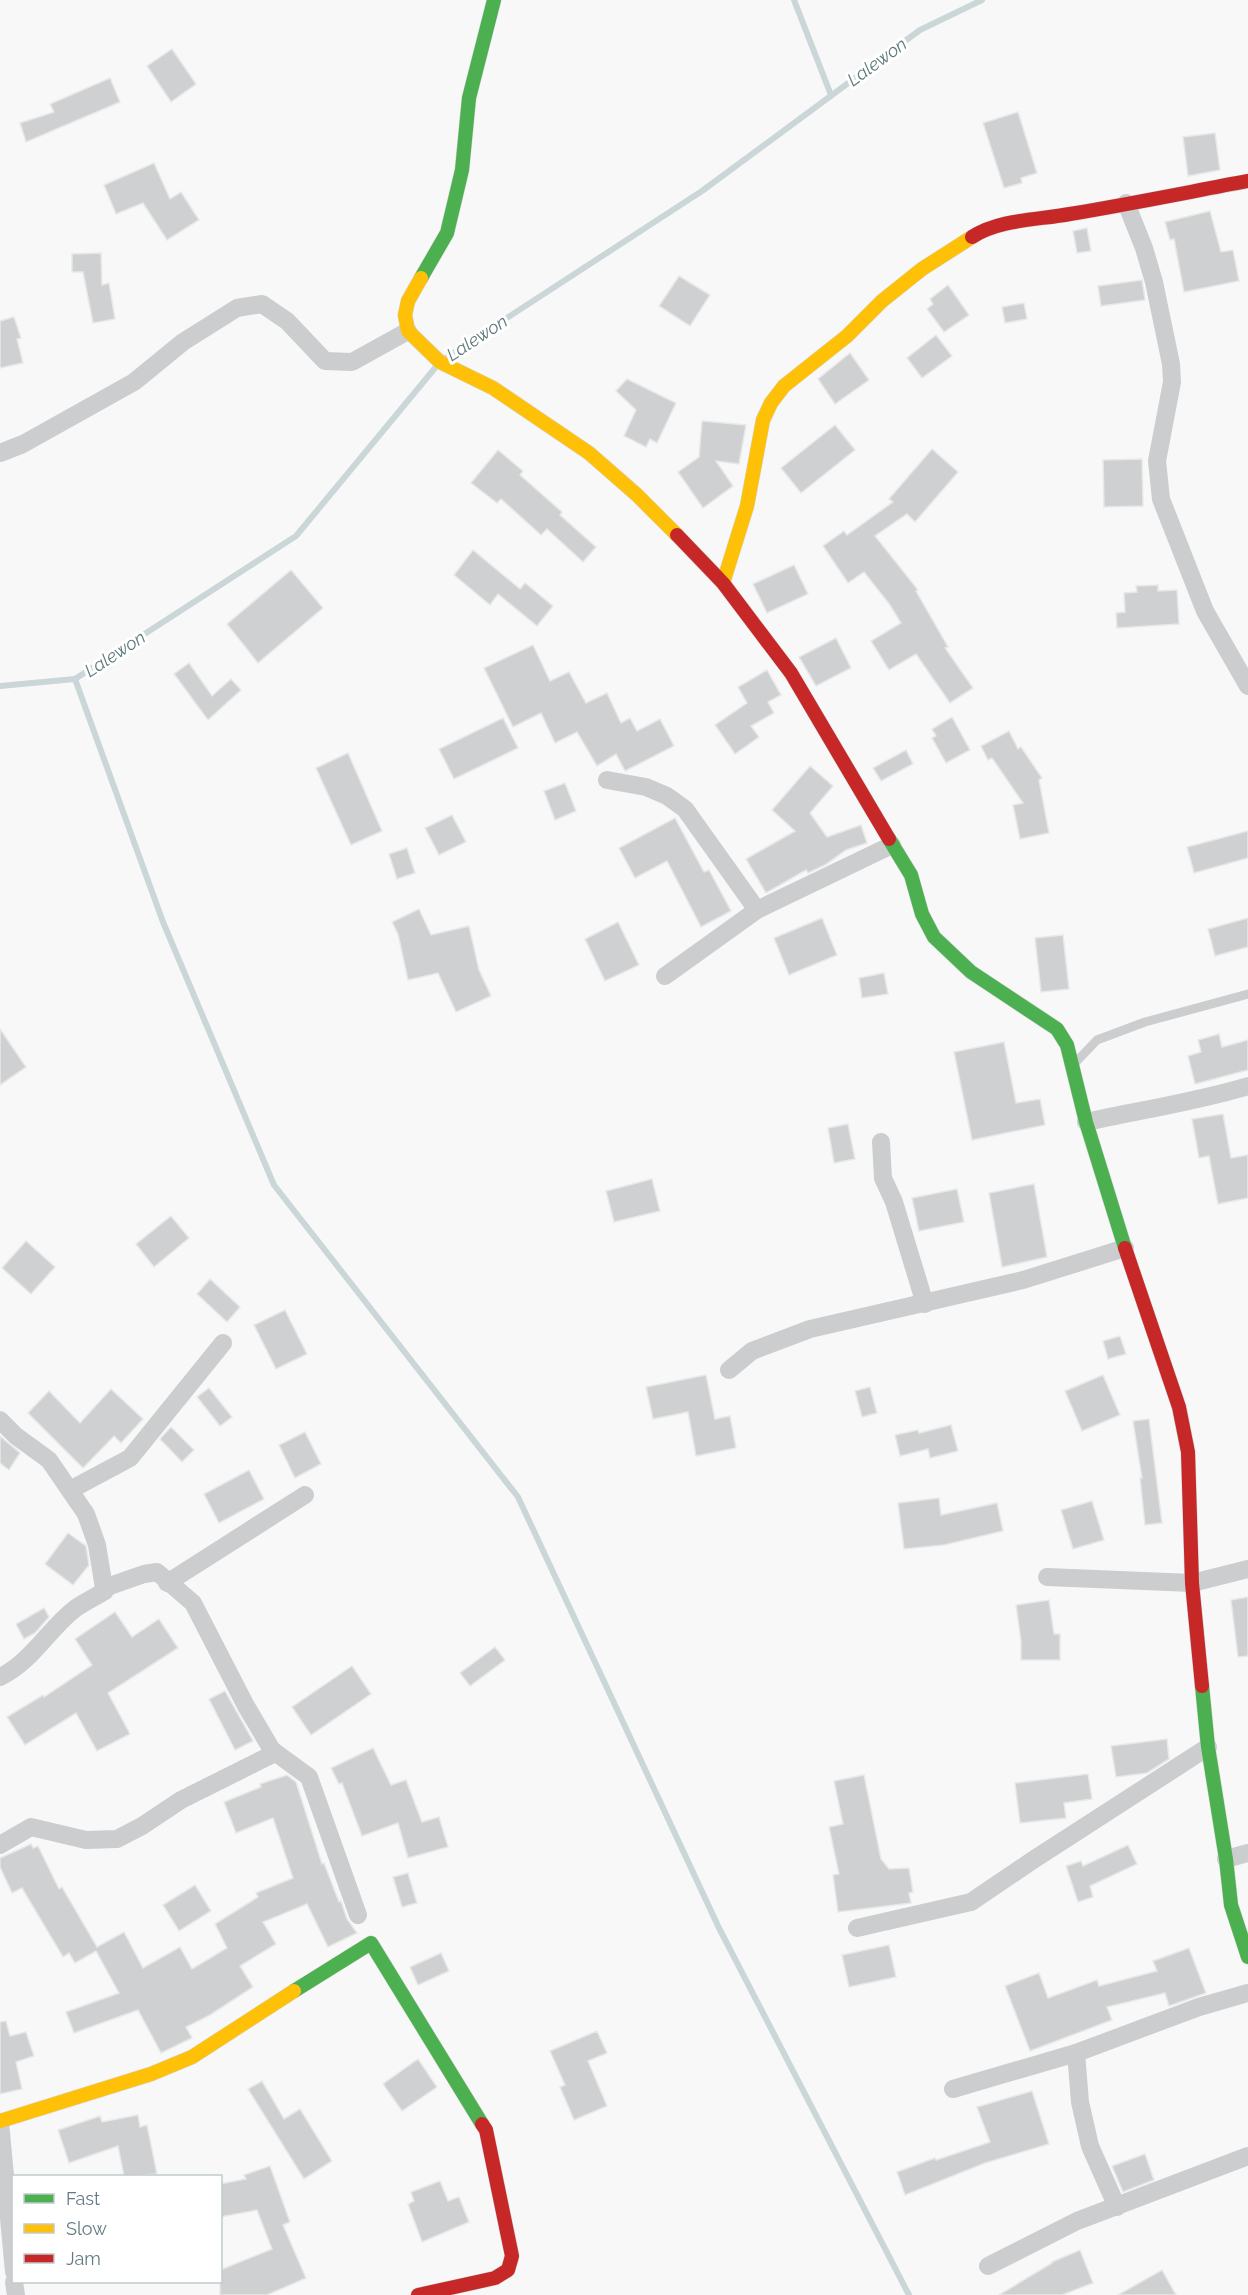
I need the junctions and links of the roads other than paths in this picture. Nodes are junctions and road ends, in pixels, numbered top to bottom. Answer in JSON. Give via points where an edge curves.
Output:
{"nodes":[{"id":1,"x":494,"y":0,"type":"edge"},
{"id":2,"x":1248,"y":181,"type":"edge"},
{"id":3,"x":1126,"y":203,"type":"junction"},
{"id":4,"x":408,"y":331,"type":"junction"},
{"id":5,"x":0,"y":453,"type":"edge"},
{"id":6,"x":723,"y":584,"type":"junction"},
{"id":7,"x":1248,"y":686,"type":"edge"},
{"id":8,"x":607,"y":780,"type":"dead end"},
{"id":9,"x":892,"y":845,"type":"junction"},
{"id":10,"x":757,"y":910,"type":"junction"},
{"id":11,"x":665,"y":976,"type":"dead end"},
{"id":12,"x":1248,"y":994,"type":"edge"},
{"id":13,"x":1073,"y":1065,"type":"junction"},
{"id":14,"x":1248,"y":1086,"type":"edge"},
{"id":15,"x":1086,"y":1122,"type":"junction"},
{"id":16,"x":881,"y":1142,"type":"dead end"},
{"id":17,"x":1125,"y":1248,"type":"junction"},
{"id":18,"x":925,"y":1304,"type":"junction"},
{"id":19,"x":223,"y":1343,"type":"dead end"},
{"id":20,"x":729,"y":1370,"type":"dead end"},
{"id":21,"x":0,"y":1420,"type":"edge"},
{"id":22,"x":70,"y":1490,"type":"junction"},
{"id":23,"x":305,"y":1495,"type":"dead end"},
{"id":24,"x":1248,"y":1569,"type":"edge"},
{"id":25,"x":1047,"y":1577,"type":"dead end"},
{"id":26,"x":167,"y":1583,"type":"junction"},
{"id":27,"x":1192,"y":1583,"type":"junction"},
{"id":28,"x":104,"y":1588,"type":"junction"},
{"id":29,"x":0,"y":1677,"type":"edge"},
{"id":30,"x":1208,"y":1747,"type":"junction"},
{"id":31,"x":272,"y":1750,"type":"junction"},
{"id":32,"x":0,"y":1845,"type":"edge"},
{"id":33,"x":1248,"y":1853,"type":"edge"},
{"id":34,"x":1226,"y":1859,"type":"junction"},
{"id":35,"x":358,"y":1915,"type":"dead end"},
{"id":36,"x":857,"y":1928,"type":"dead end"},
{"id":37,"x":1248,"y":1957,"type":"edge"},
{"id":38,"x":1248,"y":1993,"type":"edge"},
{"id":39,"x":1076,"y":2053,"type":"junction"},
{"id":40,"x":953,"y":2089,"type":"dead end"},
{"id":41,"x":0,"y":2121,"type":"edge"},
{"id":42,"x":1248,"y":2156,"type":"edge"},
{"id":43,"x":1117,"y":2206,"type":"junction"},
{"id":44,"x":12,"y":2250,"type":"edge"},
{"id":45,"x":988,"y":2266,"type":"dead end"},
{"id":46,"x":418,"y":2295,"type":"edge"}],
"edges":[{"from":1,"to":4,"type":"street","via":[[469,98],[462,170],[447,233],[408,301]]},
{"from":2,"to":3,"type":"street"},
{"from":3,"to":6,"type":"street","via":[[1004,224],[979,232],[922,269],[784,386],[763,420],[747,506]]},
{"from":3,"to":7,"type":"street","via":[[1154,282],[1171,364],[1172,382],[1157,461],[1161,499],[1205,611]]},
{"from":4,"to":5,"type":"street","via":[[352,362],[325,361],[287,321],[262,304],[237,308],[183,342],[134,382]]},
{"from":4,"to":6,"type":"street","via":[[440,362],[494,388],[589,453],[637,495]]},
{"from":6,"to":9,"type":"street","via":[[791,673]]},
{"from":8,"to":10,"type":"street","via":[[646,787],[685,809]]},
{"from":9,"to":10,"type":"street"},
{"from":9,"to":13,"type":"street","via":[[912,875],[922,914],[934,937],[971,972],[1058,1029]]},
{"from":10,"to":11,"type":"street"},
{"from":12,"to":13,"type":"lane","via":[[1145,1022],[1097,1040]]},
{"from":13,"to":15,"type":"street"},
{"from":14,"to":15,"type":"street"},
{"from":15,"to":17,"type":"street"},
{"from":16,"to":18,"type":"street","via":[[883,1178]]},
{"from":17,"to":18,"type":"street","via":[[1023,1280]]},
{"from":17,"to":27,"type":"street","via":[[1179,1407],[1189,1464]]},
{"from":18,"to":20,"type":"street","via":[[810,1329],[752,1351]]},
{"from":19,"to":22,"type":"street","via":[[130,1458]]},
{"from":21,"to":22,"type":"street","via":[[49,1460]]},
{"from":22,"to":28,"type":"street","via":[[86,1514]]},
{"from":23,"to":26,"type":"street"},
{"from":24,"to":27,"type":"street"},
{"from":25,"to":27,"type":"street"},
{"from":26,"to":28,"type":"street","via":[[157,1572]]},
{"from":26,"to":31,"type":"street","via":[[193,1603]]},
{"from":27,"to":30,"type":"street"},
{"from":28,"to":29,"type":"street","via":[[105,1592],[75,1609],[19,1665]]},
{"from":30,"to":34,"type":"street"},
{"from":30,"to":36,"type":"street","via":[[971,1902]]},
{"from":31,"to":32,"type":"street","via":[[275,1754],[181,1800],[117,1839],[86,1840],[31,1827]]},
{"from":31,"to":35,"type":"street","via":[[309,1777]]},
{"from":33,"to":34,"type":"street"},
{"from":34,"to":37,"type":"street","via":[[1231,1905]]},
{"from":38,"to":39,"type":"street","via":[[1198,2007]]},
{"from":39,"to":40,"type":"street"},
{"from":39,"to":43,"type":"street","via":[[1080,2102],[1090,2146]]},
{"from":41,"to":44,"type":"street"},
{"from":41,"to":46,"type":"street","via":[[151,2074],[192,2057],[372,1943],[486,2130],[512,2256],[508,2270],[495,2278]]},
{"from":42,"to":43,"type":"street"},
{"from":43,"to":45,"type":"street","via":[[1077,2221]]}]}
